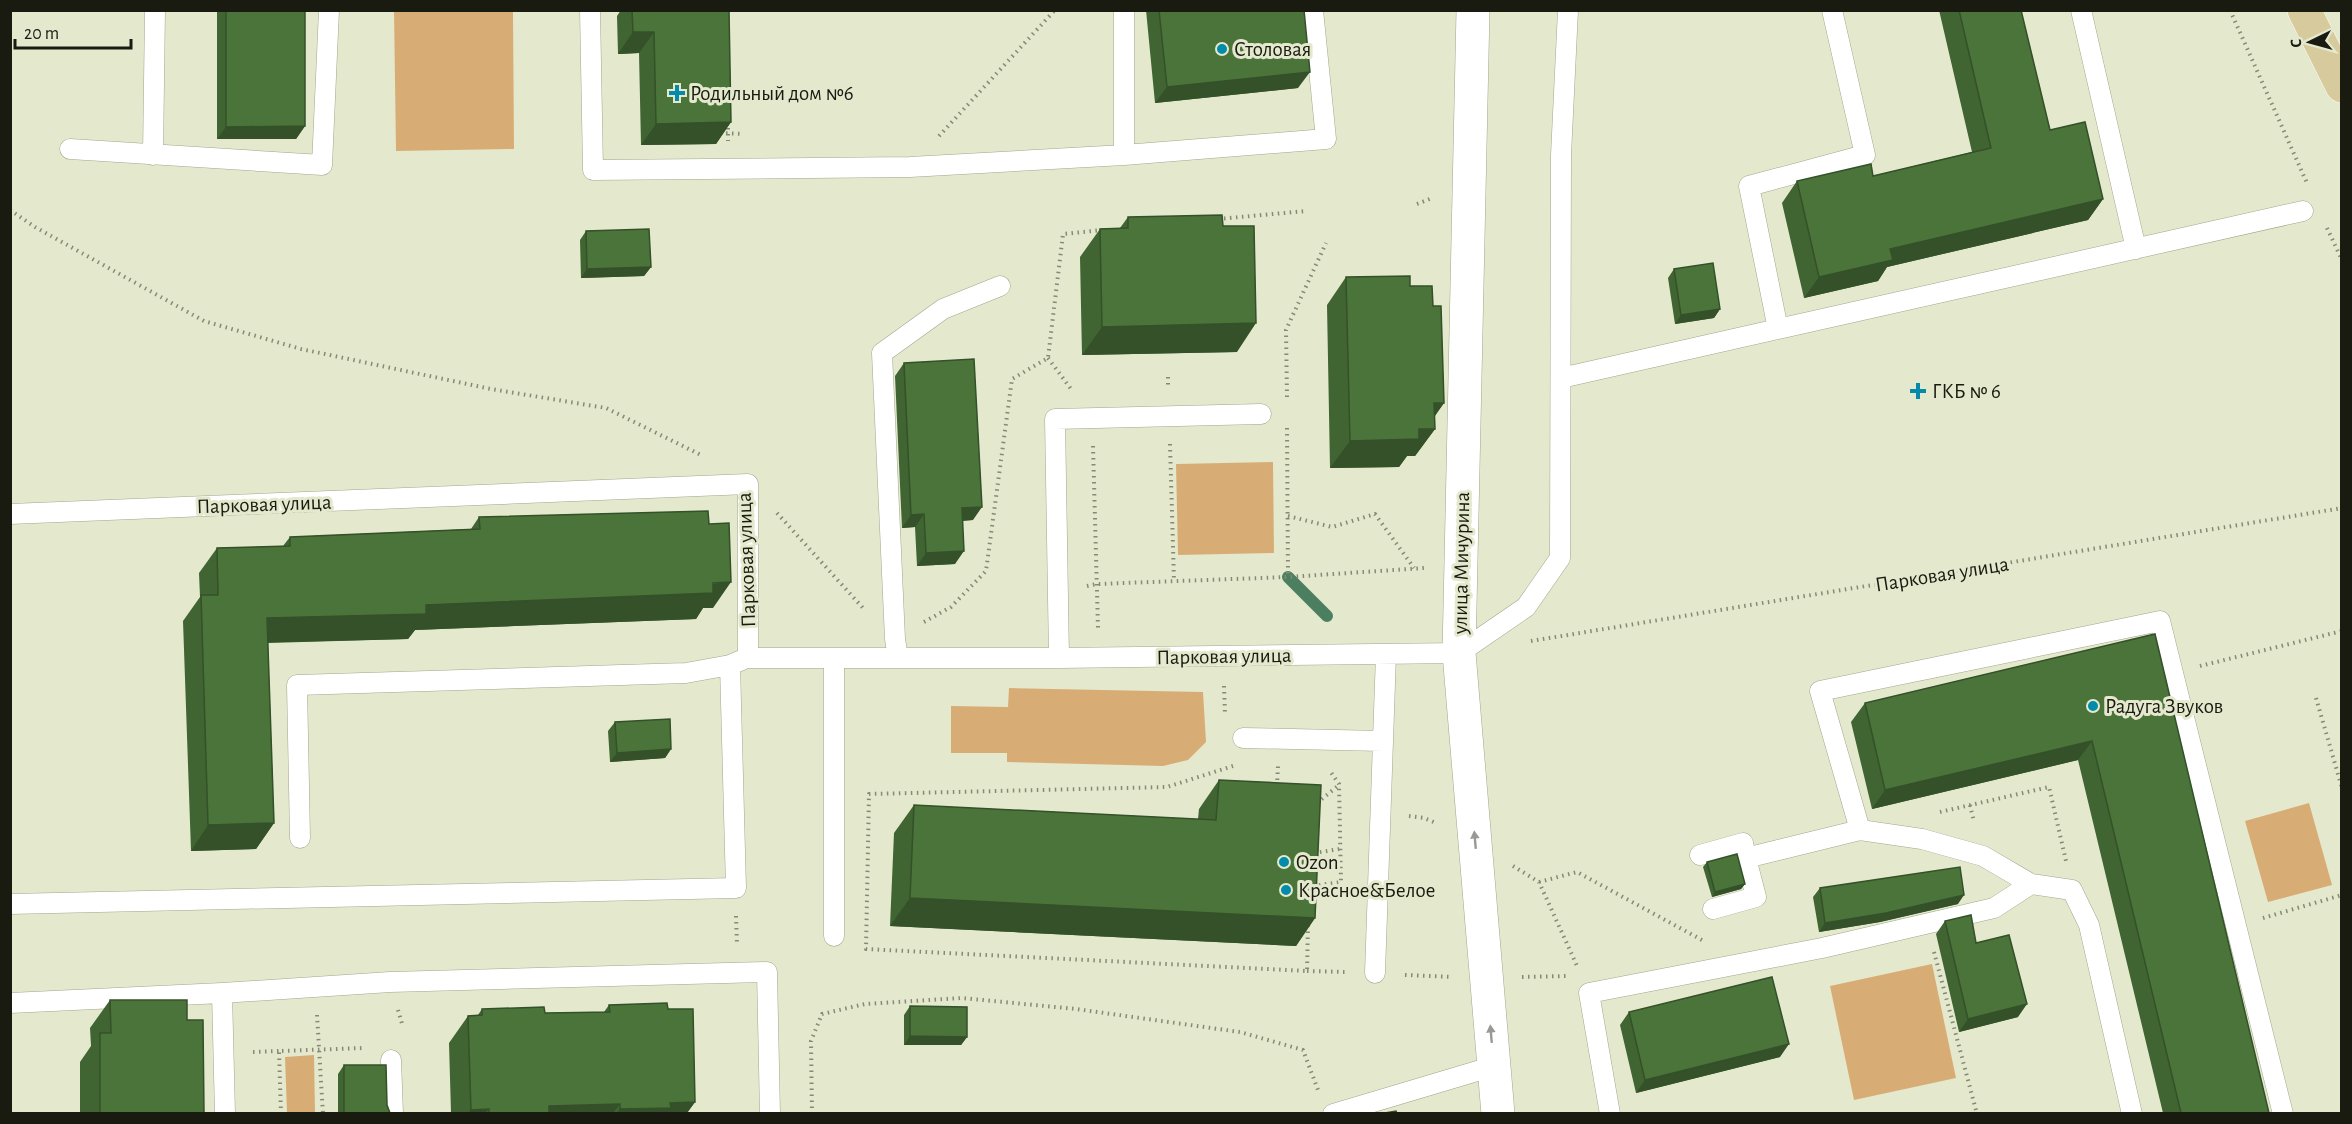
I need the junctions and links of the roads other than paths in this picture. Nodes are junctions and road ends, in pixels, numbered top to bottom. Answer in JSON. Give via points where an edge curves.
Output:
{"nodes":[{"id":1,"x":155,"y":10,"type":"edge"},
{"id":2,"x":329,"y":10,"type":"edge"},
{"id":3,"x":590,"y":10,"type":"edge"},
{"id":4,"x":1124,"y":10,"type":"edge"},
{"id":5,"x":1313,"y":10,"type":"edge"},
{"id":6,"x":1473,"y":10,"type":"edge"},
{"id":7,"x":1568,"y":10,"type":"edge"},
{"id":8,"x":1832,"y":10,"type":"edge"},
{"id":9,"x":2081,"y":10,"type":"edge"},
{"id":10,"x":2304,"y":10,"type":"edge"},
{"id":11,"x":2342,"y":86,"type":"edge"},
{"id":12,"x":70,"y":150,"type":"dead end"},
{"id":13,"x":153,"y":154,"type":"junction"},
{"id":14,"x":1124,"y":155,"type":"junction"},
{"id":15,"x":2303,"y":211,"type":"dead end"},
{"id":16,"x":2136,"y":249,"type":"junction"},
{"id":17,"x":1000,"y":286,"type":"dead end"},
{"id":18,"x":1778,"y":329,"type":"junction"},
{"id":19,"x":1561,"y":378,"type":"junction"},
{"id":20,"x":1261,"y":414,"type":"dead end"},
{"id":21,"x":10,"y":514,"type":"edge"},
{"id":22,"x":896,"y":648,"type":"junction"},
{"id":23,"x":1059,"y":648,"type":"junction"},
{"id":24,"x":1459,"y":653,"type":"junction"},
{"id":25,"x":1386,"y":654,"type":"junction"},
{"id":26,"x":834,"y":658,"type":"junction"},
{"id":27,"x":739,"y":662,"type":"junction"},
{"id":28,"x":1243,"y":738,"type":"dead end"},
{"id":29,"x":1382,"y":741,"type":"junction"},
{"id":30,"x":1860,"y":830,"type":"junction"},
{"id":31,"x":300,"y":838,"type":"dead end"},
{"id":32,"x":1700,"y":855,"type":"dead end"},
{"id":33,"x":1746,"y":858,"type":"junction"},
{"id":34,"x":2031,"y":884,"type":"junction"},
{"id":35,"x":10,"y":904,"type":"edge"},
{"id":36,"x":1713,"y":909,"type":"dead end"},
{"id":37,"x":834,"y":936,"type":"dead end"},
{"id":38,"x":1375,"y":973,"type":"road end"},
{"id":39,"x":222,"y":993,"type":"junction"},
{"id":40,"x":10,"y":1003,"type":"edge"},
{"id":41,"x":391,"y":1060,"type":"dead end"},
{"id":42,"x":1494,"y":1066,"type":"junction"},
{"id":43,"x":225,"y":1113,"type":"edge"},
{"id":44,"x":393,"y":1113,"type":"edge"},
{"id":45,"x":770,"y":1113,"type":"edge"},
{"id":46,"x":1333,"y":1113,"type":"edge"},
{"id":47,"x":1498,"y":1113,"type":"edge"},
{"id":48,"x":1610,"y":1113,"type":"edge"},
{"id":49,"x":2132,"y":1113,"type":"edge"},
{"id":50,"x":2283,"y":1113,"type":"edge"}],
"edges":[{"from":1,"to":13,"type":"lane"},
{"from":2,"to":13,"type":"lane","via":[[322,165]]},
{"from":3,"to":14,"type":"lane","via":[[593,170],[910,167]]},
{"from":4,"to":14,"type":"lane"},
{"from":5,"to":14,"type":"lane","via":[[1326,139]]},
{"from":6,"to":24,"type":"street","name":"улица Мичурина"},
{"from":7,"to":19,"type":"lane","via":[[1561,155]]},
{"from":8,"to":18,"type":"lane","via":[[1865,155],[1749,186]]},
{"from":9,"to":16,"type":"lane"},
{"from":10,"to":11,"type":"main road"},
{"from":12,"to":13,"type":"lane"},
{"from":15,"to":16,"type":"lane"},
{"from":16,"to":18,"type":"lane"},
{"from":17,"to":22,"type":"lane","via":[[943,309],[882,353]]},
{"from":18,"to":19,"type":"lane"},
{"from":19,"to":24,"type":"lane","via":[[1560,558],[1526,607]]},
{"from":20,"to":23,"type":"lane","via":[[1055,419]]},
{"from":21,"to":27,"type":"lane","name":"Парковая улица","via":[[748,484]]},
{"from":22,"to":23,"type":"lane","name":"Парковая улица"},
{"from":22,"to":26,"type":"lane","name":"Парковая улица"},
{"from":23,"to":25,"type":"lane","name":"Парковая улица","via":[[1223,656]]},
{"from":24,"to":25,"type":"lane","name":"Парковая улица"},
{"from":42,"to":24,"type":"street","name":"улица Мичурина","one_way":true},
{"from":25,"to":29,"type":"lane"},
{"from":26,"to":27,"type":"lane","name":"Парковая улица"},
{"from":26,"to":37,"type":"lane"},
{"from":27,"to":31,"type":"lane","via":[[686,673],[297,685]]},
{"from":27,"to":35,"type":"lane","via":[[736,888]]},
{"from":28,"to":29,"type":"lane"},
{"from":29,"to":38,"type":"lane"},
{"from":30,"to":33,"type":"lane"},
{"from":30,"to":34,"type":"lane","via":[[1922,839],[1983,856]]},
{"from":30,"to":50,"type":"lane","via":[[1820,691],[2160,621]]},
{"from":32,"to":33,"type":"lane","via":[[1743,843]]},
{"from":33,"to":36,"type":"lane","via":[[1756,897]]},
{"from":34,"to":48,"type":"lane","via":[[1994,908],[1927,924],[1745,964],[1585,985]]},
{"from":34,"to":49,"type":"lane","via":[[2072,890],[2089,925]]},
{"from":39,"to":40,"type":"lane"},
{"from":39,"to":43,"type":"lane"},
{"from":39,"to":45,"type":"lane","via":[[390,982],[767,972]]},
{"from":41,"to":44,"type":"lane"},
{"from":42,"to":46,"type":"lane"},
{"from":42,"to":47,"type":"street","name":"улица Мичурина"}]}
